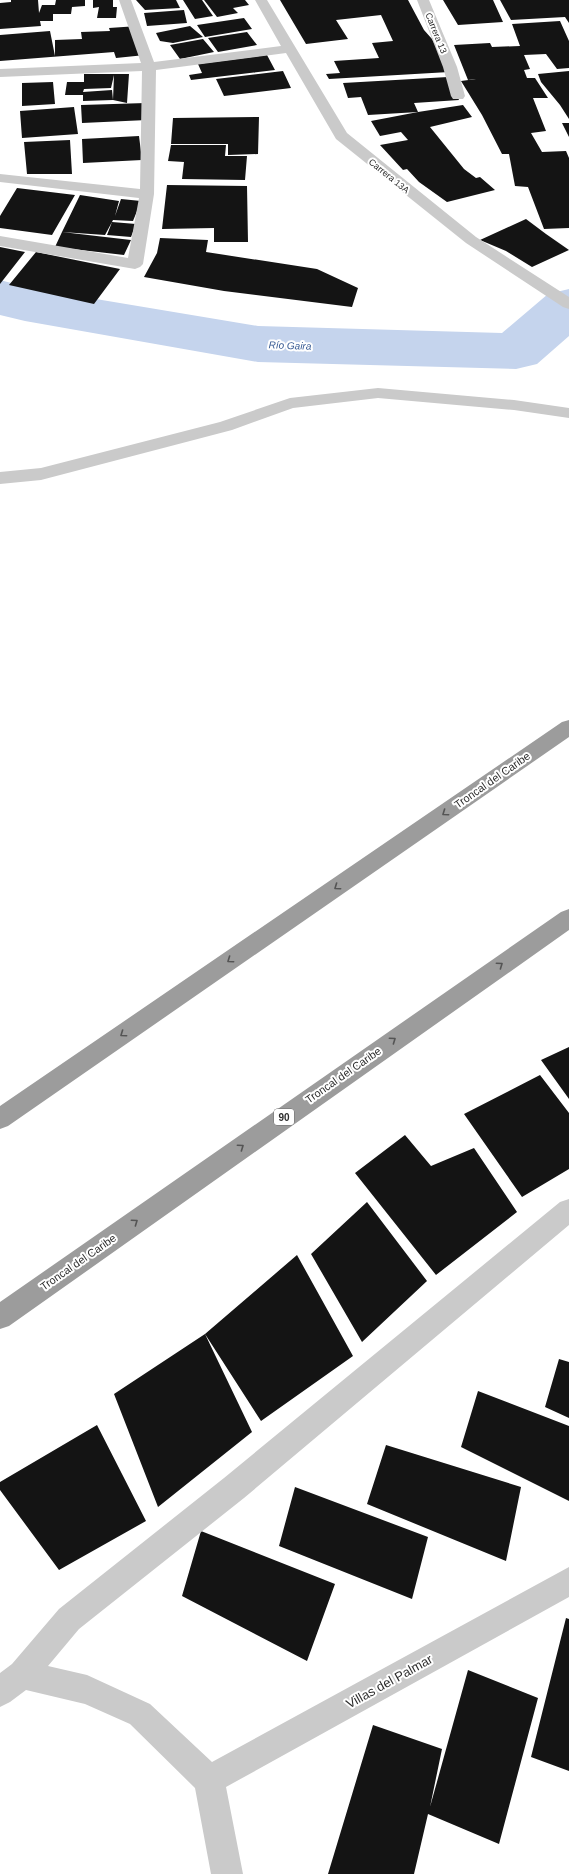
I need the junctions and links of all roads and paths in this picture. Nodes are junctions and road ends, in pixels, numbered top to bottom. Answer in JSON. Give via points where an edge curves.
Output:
{"nodes":[{"id":1,"x":125,"y":0,"type":"edge"},
{"id":2,"x":261,"y":0,"type":"edge"},
{"id":3,"x":423,"y":0,"type":"edge"},
{"id":4,"x":289,"y":49,"type":"junction"},
{"id":5,"x":149,"y":67,"type":"junction"},
{"id":6,"x":0,"y":73,"type":"edge"},
{"id":7,"x":458,"y":96,"type":"dead end"},
{"id":8,"x":3,"y":179,"type":"edge"},
{"id":9,"x":0,"y":193,"type":"edge"},
{"id":10,"x":146,"y":194,"type":"junction"},
{"id":11,"x":0,"y":241,"type":"edge"},
{"id":12,"x":569,"y":304,"type":"edge"},
{"id":13,"x":569,"y":413,"type":"edge"},
{"id":14,"x":0,"y":478,"type":"edge"},
{"id":15,"x":569,"y":721,"type":"edge"},
{"id":16,"x":569,"y":728,"type":"edge"},
{"id":17,"x":533,"y":752,"type":"junction"},
{"id":18,"x":569,"y":918,"type":"edge"},
{"id":19,"x":0,"y":1119,"type":"edge"},
{"id":20,"x":569,"y":1210,"type":"edge"},
{"id":21,"x":0,"y":1316,"type":"edge"},
{"id":22,"x":569,"y":1581,"type":"edge"},
{"id":23,"x":11,"y":1683,"type":"edge"},
{"id":24,"x":209,"y":1780,"type":"junction"},
{"id":25,"x":227,"y":1874,"type":"edge"}],
"edges":[{"from":1,"to":5,"type":"street"},
{"from":2,"to":4,"type":"street","name":"Carrera 13A"},
{"from":3,"to":7,"type":"street","name":"Carrera 13","via":[[450,67]]},
{"from":4,"to":5,"type":"street"},
{"from":4,"to":12,"type":"street","name":"Carrera 13A","via":[[342,136],[470,240]]},
{"from":5,"to":6,"type":"street"},
{"from":5,"to":10,"type":"street"},
{"from":8,"to":9,"type":"street"},
{"from":8,"to":10,"type":"street"},
{"from":10,"to":11,"type":"street","via":[[135,264]]},
{"from":13,"to":14,"type":"street","via":[[514,405],[378,393],[305,401],[290,403],[226,426],[41,474]]},
{"from":15,"to":17,"type":"highway"},
{"from":16,"to":17,"type":"highway","name":"Troncal del Caribe"},
{"from":17,"to":19,"type":"highway","name":"Troncal del Caribe","one_way":true},
{"from":21,"to":18,"type":"highway","name":"Troncal del Caribe","number":"90","one_way":true},
{"from":20,"to":23,"type":"street","via":[[234,1488],[69,1619]]},
{"from":22,"to":24,"type":"street","name":"Villas del Palmar"},
{"from":23,"to":24,"type":"street","via":[[87,1690],[140,1714]]},
{"from":24,"to":25,"type":"street"}]}
